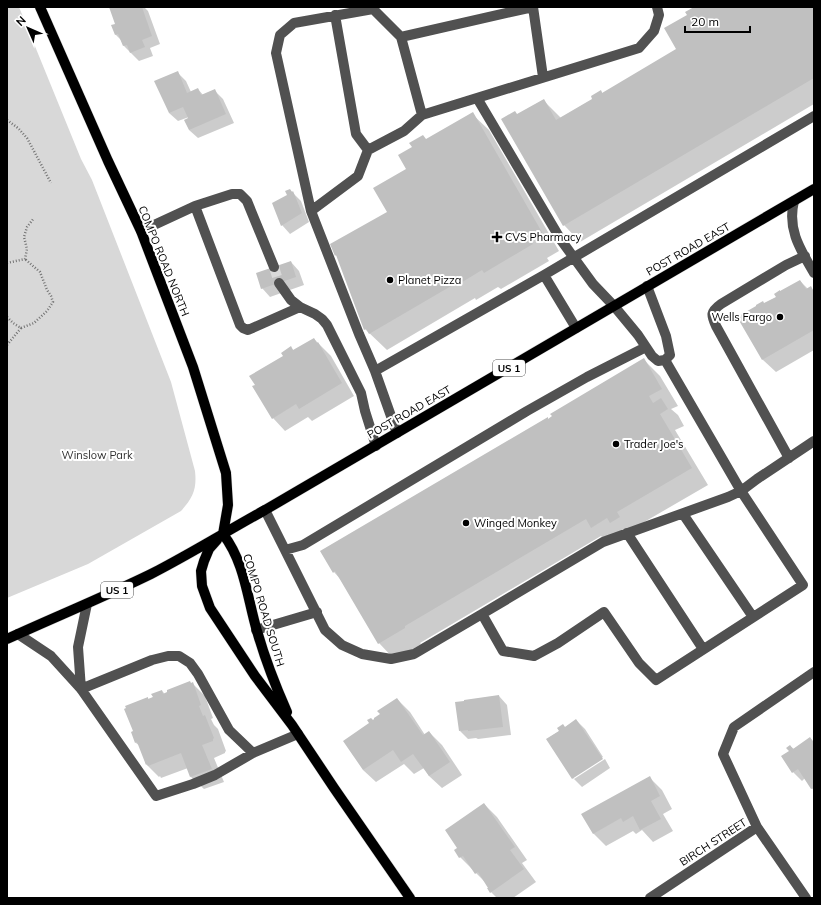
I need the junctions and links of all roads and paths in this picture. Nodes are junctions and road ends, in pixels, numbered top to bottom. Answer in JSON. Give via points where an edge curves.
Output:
{"nodes":[{"id":1,"x":40,"y":7,"type":"edge"},
{"id":2,"x":533,"y":7,"type":"edge"},
{"id":3,"x":657,"y":7,"type":"edge"},
{"id":4,"x":373,"y":8,"type":"edge"},
{"id":5,"x":335,"y":15,"type":"junction"},
{"id":6,"x":401,"y":37,"type":"junction"},
{"id":7,"x":543,"y":76,"type":"junction"},
{"id":8,"x":477,"y":98,"type":"junction"},
{"id":9,"x":422,"y":115,"type":"junction"},
{"id":10,"x":814,"y":116,"type":"edge"},
{"id":11,"x":7,"y":120,"type":"edge"},
{"id":12,"x":368,"y":150,"type":"junction"},
{"id":13,"x":51,"y":183,"type":"dead end"},
{"id":14,"x":814,"y":189,"type":"edge"},
{"id":15,"x":794,"y":201,"type":"junction"},
{"id":16,"x":195,"y":206,"type":"junction"},
{"id":17,"x":311,"y":211,"type":"junction"},
{"id":18,"x":34,"y":218,"type":"dead end"},
{"id":19,"x":141,"y":231,"type":"junction"},
{"id":20,"x":804,"y":256,"type":"junction"},
{"id":21,"x":574,"y":257,"type":"junction"},
{"id":22,"x":26,"y":259,"type":"junction"},
{"id":23,"x":7,"y":263,"type":"edge"},
{"id":24,"x":274,"y":267,"type":"tunnel mouth"},
{"id":25,"x":814,"y":272,"type":"edge"},
{"id":26,"x":544,"y":275,"type":"junction"},
{"id":27,"x":279,"y":283,"type":"tunnel mouth"},
{"id":28,"x":647,"y":286,"type":"junction"},
{"id":29,"x":614,"y":306,"type":"junction"},
{"id":30,"x":300,"y":307,"type":"junction"},
{"id":31,"x":7,"y":317,"type":"edge"},
{"id":32,"x":21,"y":328,"type":"junction"},
{"id":33,"x":576,"y":328,"type":"junction"},
{"id":34,"x":7,"y":345,"type":"edge"},
{"id":35,"x":646,"y":347,"type":"junction"},
{"id":36,"x":665,"y":360,"type":"junction"},
{"id":37,"x":375,"y":371,"type":"junction"},
{"id":38,"x":397,"y":433,"type":"junction"},
{"id":39,"x":814,"y":441,"type":"edge"},
{"id":40,"x":376,"y":446,"type":"junction"},
{"id":41,"x":789,"y":458,"type":"junction"},
{"id":42,"x":741,"y":491,"type":"junction"},
{"id":43,"x":265,"y":510,"type":"junction"},
{"id":44,"x":683,"y":514,"type":"junction"},
{"id":45,"x":627,"y":533,"type":"junction"},
{"id":46,"x":223,"y":534,"type":"junction"},
{"id":47,"x":285,"y":550,"type":"junction"},
{"id":48,"x":87,"y":604,"type":"junction"},
{"id":49,"x":317,"y":612,"type":"junction"},
{"id":50,"x":482,"y":614,"type":"junction"},
{"id":51,"x":753,"y":617,"type":"junction"},
{"id":52,"x":256,"y":630,"type":"junction"},
{"id":53,"x":18,"y":634,"type":"junction"},
{"id":54,"x":7,"y":639,"type":"edge"},
{"id":55,"x":703,"y":649,"type":"junction"},
{"id":56,"x":814,"y":672,"type":"edge"},
{"id":57,"x":80,"y":689,"type":"junction"},
{"id":58,"x":295,"y":729,"type":"junction"},
{"id":59,"x":253,"y":753,"type":"junction"},
{"id":60,"x":757,"y":827,"type":"junction"},
{"id":61,"x":410,"y":898,"type":"edge"},
{"id":62,"x":650,"y":898,"type":"edge"},
{"id":63,"x":806,"y":898,"type":"edge"}],
"edges":[{"from":1,"to":19,"type":"main road","name":"COMPO ROAD NORTH"},
{"from":2,"to":6,"type":"street"},
{"from":2,"to":7,"type":"street"},
{"from":3,"to":7,"type":"street","via":[[659,14],[654,31],[639,48]]},
{"from":4,"to":5,"type":"street"},
{"from":4,"to":6,"type":"street"},
{"from":5,"to":12,"type":"street","via":[[356,134]]},
{"from":5,"to":17,"type":"street","via":[[294,23],[280,34],[276,53]]},
{"from":6,"to":9,"type":"street"},
{"from":7,"to":8,"type":"street"},
{"from":8,"to":9,"type":"street"},
{"from":8,"to":21,"type":"street","via":[[557,233]]},
{"from":9,"to":12,"type":"street","via":[[404,131]]},
{"from":10,"to":21,"type":"street"},
{"from":11,"to":13,"type":"path","via":[[27,138]]},
{"from":12,"to":17,"type":"street","via":[[358,176]]},
{"from":14,"to":15,"type":"main road","name":"POST ROAD EAST","number":"US 1"},
{"from":15,"to":20,"type":"street","via":[[791,211],[793,229]]},
{"from":15,"to":28,"type":"main road","name":"POST ROAD EAST","number":"US 1"},
{"from":16,"to":19,"type":"street"},
{"from":16,"to":24,"type":"street","via":[[232,194],[240,194],[247,201]]},
{"from":16,"to":30,"type":"street","via":[[243,328],[248,330]]},
{"from":17,"to":37,"type":"street"},
{"from":18,"to":22,"type":"path","via":[[27,227],[24,237]]},
{"from":19,"to":46,"type":"main road","name":"COMPO ROAD NORTH","via":[[193,367],[226,473],[228,505]]},
{"from":20,"to":25,"type":"street"},
{"from":20,"to":41,"type":"street","via":[[721,304],[714,310],[712,317]]},
{"from":21,"to":26,"type":"street"},
{"from":21,"to":29,"type":"street","via":[[593,284]]},
{"from":22,"to":23,"type":"path"},
{"from":22,"to":32,"type":"path","via":[[40,272],[53,302],[34,323]]},
{"from":26,"to":33,"type":"street"},
{"from":26,"to":37,"type":"street"},
{"from":27,"to":30,"type":"street","via":[[291,300]]},
{"from":28,"to":29,"type":"main road","name":"POST ROAD EAST","number":"US 1"},
{"from":28,"to":36,"type":"street","via":[[669,348],[670,355]]},
{"from":29,"to":33,"type":"main road","name":"POST ROAD EAST","number":"US 1"},
{"from":29,"to":35,"type":"street"},
{"from":30,"to":40,"type":"street","via":[[315,314],[326,325],[361,392]]},
{"from":31,"to":32,"type":"path"},
{"from":32,"to":34,"type":"path"},
{"from":33,"to":38,"type":"main road","name":"POST ROAD EAST","number":"US 1"},
{"from":35,"to":36,"type":"street","via":[[658,361]]},
{"from":35,"to":47,"type":"street","via":[[526,411],[303,545]]},
{"from":36,"to":42,"type":"street"},
{"from":37,"to":38,"type":"street"},
{"from":38,"to":40,"type":"main road","name":"POST ROAD EAST","number":"US 1"},
{"from":39,"to":41,"type":"street"},
{"from":40,"to":43,"type":"main road","name":"POST ROAD EAST","number":"US 1"},
{"from":41,"to":42,"type":"street"},
{"from":42,"to":44,"type":"street"},
{"from":42,"to":51,"type":"street","via":[[803,585]]},
{"from":43,"to":46,"type":"main road","name":"POST ROAD EAST","number":"US 1"},
{"from":43,"to":47,"type":"street"},
{"from":44,"to":45,"type":"street"},
{"from":44,"to":51,"type":"street"},
{"from":45,"to":50,"type":"street","via":[[603,542]]},
{"from":45,"to":55,"type":"street"},
{"from":46,"to":48,"type":"main road","name":"POST ROAD EAST","number":"US 1","via":[[152,573]]},
{"from":46,"to":52,"type":"main road","name":"COMPO ROAD SOUTH","via":[[240,564]]},
{"from":46,"to":58,"type":"main road","name":"COMPO ROAD SOUTH","via":[[209,549],[201,571],[202,586],[210,608],[255,676]]},
{"from":47,"to":49,"type":"street"},
{"from":48,"to":53,"type":"main road","name":"POST ROAD EAST","number":"US 1"},
{"from":48,"to":57,"type":"street","via":[[78,647]]},
{"from":49,"to":50,"type":"street","via":[[325,630],[342,645],[362,654],[391,659],[414,654]]},
{"from":49,"to":52,"type":"street"},
{"from":50,"to":55,"type":"street","via":[[503,651],[534,656],[604,612],[639,663],[656,680]]},
{"from":51,"to":55,"type":"street"},
{"from":52,"to":58,"type":"main road","name":"COMPO ROAD SOUTH","via":[[271,675]]},
{"from":53,"to":54,"type":"main road","name":"POST ROAD EAST","number":"US 1"},
{"from":53,"to":57,"type":"street","via":[[51,656]]},
{"from":56,"to":60,"type":"street","name":"BIRCH STREET","via":[[734,727],[723,754]]},
{"from":57,"to":59,"type":"street","via":[[152,660],[179,656],[190,663],[198,674],[229,730]]},
{"from":57,"to":59,"type":"street","via":[[156,796],[216,774]]},
{"from":58,"to":59,"type":"street"},
{"from":58,"to":61,"type":"main road","name":"COMPO ROAD SOUTH"},
{"from":60,"to":62,"type":"street","name":"BIRCH STREET"},
{"from":60,"to":63,"type":"street"}]}
